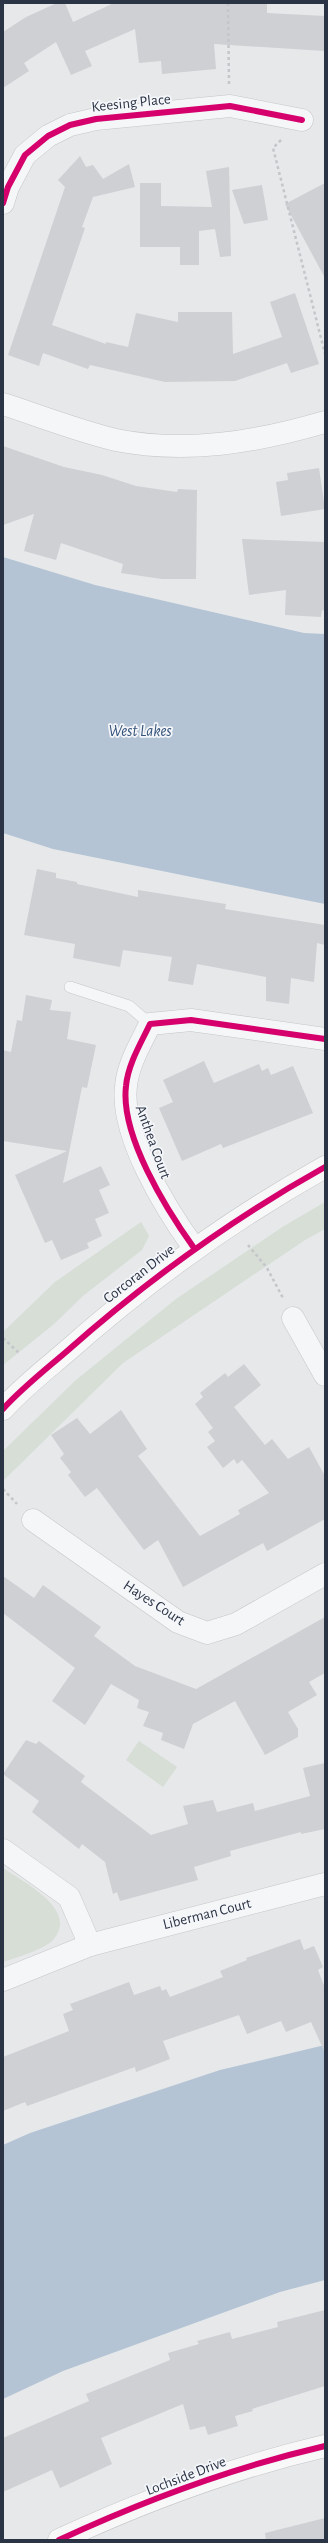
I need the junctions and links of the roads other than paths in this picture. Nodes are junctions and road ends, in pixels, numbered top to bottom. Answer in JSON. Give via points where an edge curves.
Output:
{"nodes":[{"id":1,"x":302,"y":120,"type":"road end"},
{"id":2,"x":3,"y":203,"type":"edge"},
{"id":3,"x":3,"y":404,"type":"edge"},
{"id":4,"x":325,"y":422,"type":"edge"},
{"id":5,"x":70,"y":987,"type":"dead end"},
{"id":6,"x":150,"y":1024,"type":"junction"},
{"id":7,"x":325,"y":1039,"type":"edge"},
{"id":8,"x":325,"y":1167,"type":"edge"},
{"id":9,"x":194,"y":1248,"type":"junction"},
{"id":10,"x":294,"y":1318,"type":"road end"},
{"id":11,"x":325,"y":1375,"type":"edge"},
{"id":12,"x":3,"y":1409,"type":"edge"},
{"id":13,"x":33,"y":1520,"type":"dead end"},
{"id":14,"x":325,"y":1574,"type":"edge"},
{"id":15,"x":3,"y":1850,"type":"edge"},
{"id":16,"x":325,"y":1884,"type":"edge"},
{"id":17,"x":90,"y":1945,"type":"junction"},
{"id":18,"x":3,"y":1980,"type":"edge"},
{"id":19,"x":325,"y":2446,"type":"edge"},
{"id":20,"x":59,"y":2540,"type":"edge"}],
"edges":[{"from":1,"to":2,"type":"street","name":"Keesing Place","via":[[230,106],[96,119],[70,125],[48,136],[25,155],[8,187]]},
{"from":3,"to":4,"type":"street","via":[[116,440],[175,446],[235,443],[289,433]]},
{"from":5,"to":6,"type":"lane","via":[[129,1006]]},
{"from":6,"to":7,"type":"street","via":[[191,1020]]},
{"from":6,"to":9,"type":"street","name":"Anthea Court","via":[[133,1060],[126,1085],[125,1112],[159,1194]]},
{"from":8,"to":9,"type":"street","name":"Corcoran Drive","via":[[273,1196]]},
{"from":9,"to":12,"type":"street","name":"Corcoran Drive","via":[[111,1312]]},
{"from":10,"to":11,"type":"street"},
{"from":13,"to":14,"type":"street","name":"Hayes Court","via":[[178,1622],[207,1633],[236,1624]]},
{"from":15,"to":17,"type":"street","via":[[69,1897]]},
{"from":16,"to":17,"type":"street","name":"Liberman Court"},
{"from":17,"to":18,"type":"street","name":"Liberman Court"},
{"from":19,"to":20,"type":"street","name":"Lochside Drive","via":[[271,2459],[214,2478]]}]}
